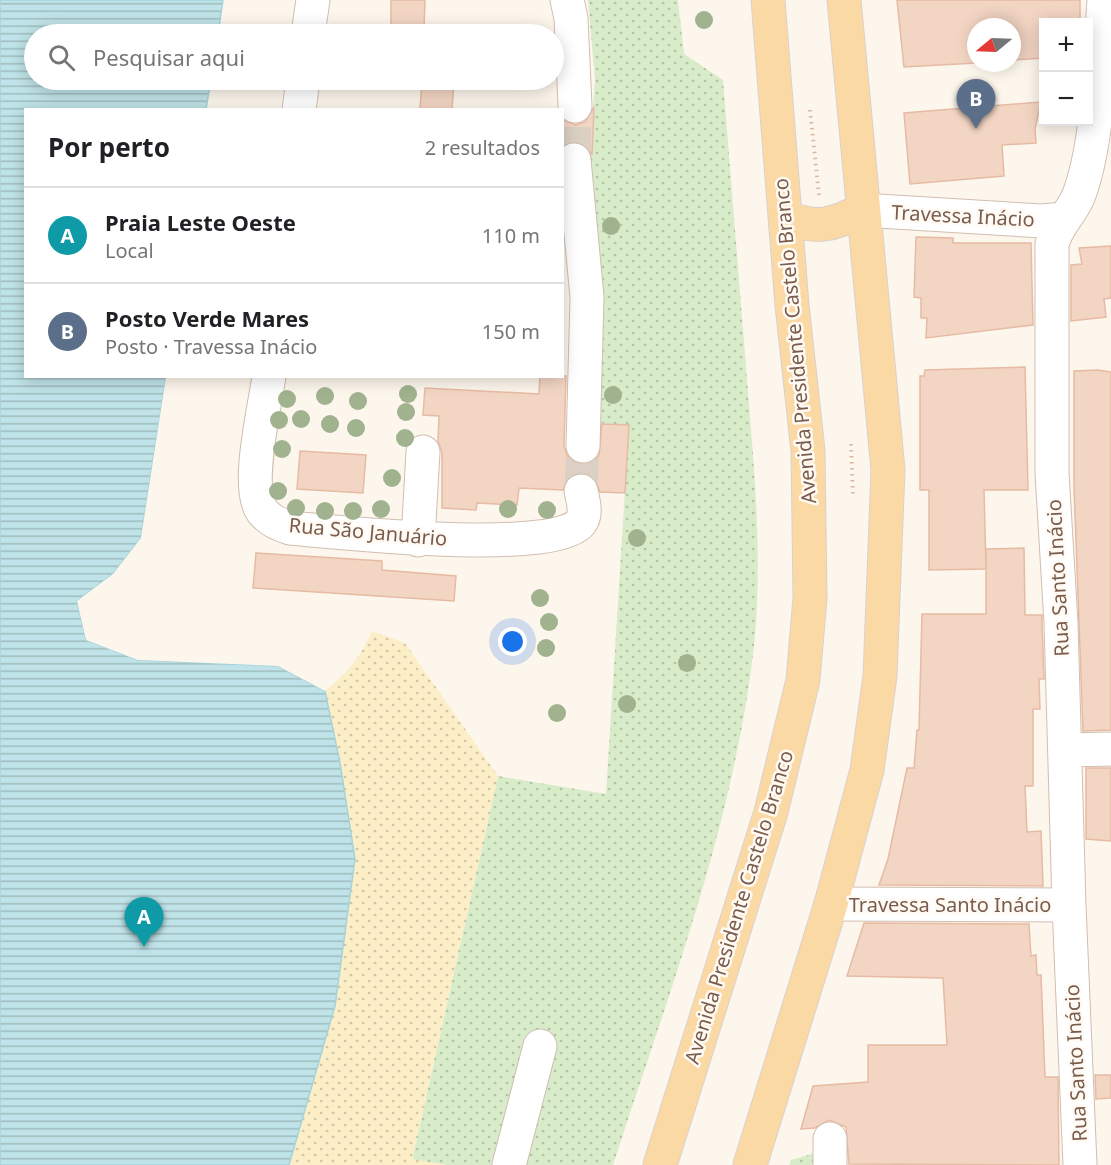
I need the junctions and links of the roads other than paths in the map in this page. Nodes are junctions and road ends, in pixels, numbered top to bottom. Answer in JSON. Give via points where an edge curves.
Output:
{"nodes":[{"id":1,"x":313,"y":0,"type":"edge"},
{"id":2,"x":567,"y":0,"type":"edge"},
{"id":3,"x":768,"y":0,"type":"edge"},
{"id":4,"x":844,"y":0,"type":"edge"},
{"id":5,"x":1104,"y":0,"type":"edge"},
{"id":6,"x":309,"y":24,"type":"edge"},
{"id":7,"x":575,"y":106,"type":"tunnel mouth"},
{"id":8,"x":574,"y":160,"type":"tunnel mouth"},
{"id":9,"x":862,"y":210,"type":"junction"},
{"id":10,"x":786,"y":217,"type":"junction"},
{"id":11,"x":1064,"y":219,"type":"junction"},
{"id":12,"x":574,"y":274,"type":"edge"},
{"id":13,"x":269,"y":378,"type":"edge"},
{"id":14,"x":583,"y":447,"type":"tunnel mouth"},
{"id":15,"x":423,"y":452,"type":"dead end"},
{"id":16,"x":581,"y":491,"type":"tunnel mouth"},
{"id":17,"x":418,"y":540,"type":"junction"},
{"id":18,"x":1111,"y":749,"type":"edge"},
{"id":19,"x":1065,"y":750,"type":"junction"},
{"id":20,"x":831,"y":904,"type":"junction"},
{"id":21,"x":1069,"y":905,"type":"junction"},
{"id":22,"x":540,"y":1046,"type":"dead end"},
{"id":23,"x":509,"y":1165,"type":"edge"},
{"id":24,"x":660,"y":1165,"type":"edge"},
{"id":25,"x":750,"y":1165,"type":"edge"},
{"id":26,"x":1080,"y":1165,"type":"edge"}],
"edges":[{"from":1,"to":6,"type":"street"},
{"from":2,"to":7,"type":"street"},
{"from":3,"to":10,"type":"main road","name":"Avenida Presidente Castelo Branco"},
{"from":4,"to":9,"type":"main road"},
{"from":5,"to":11,"type":"street","name":"Rua Santo Inácio","via":[[1095,115],[1085,172],[1080,193]]},
{"from":8,"to":12,"type":"street"},
{"from":9,"to":10,"type":"main road","via":[[821,225],[803,224]]},
{"from":9,"to":11,"type":"street","name":"Travessa Inácio"},
{"from":9,"to":20,"type":"main road","via":[[888,470],[886,585],[880,676],[867,770]]},
{"from":10,"to":24,"type":"main road","name":"Avenida Presidente Castelo Branco","via":[[808,451],[810,598],[803,680],[771,812]]},
{"from":11,"to":19,"type":"street","name":"Rua Santo Inácio","via":[[1052,244],[1050,311],[1052,473]]},
{"from":12,"to":14,"type":"street"},
{"from":13,"to":17,"type":"street","name":"Rua São Januário","via":[[255,480],[263,512],[273,522],[290,528]]},
{"from":15,"to":17,"type":"street"},
{"from":16,"to":17,"type":"street","name":"Rua São Januário","via":[[584,515],[570,530],[529,538]]},
{"from":18,"to":19,"type":"street"},
{"from":19,"to":21,"type":"street","name":"Rua Santo Inácio"},
{"from":20,"to":21,"type":"street","name":"Travessa Santo Inácio"},
{"from":20,"to":25,"type":"main road"},
{"from":21,"to":26,"type":"street","name":"Rua Santo Inácio"},
{"from":22,"to":23,"type":"street"}]}
